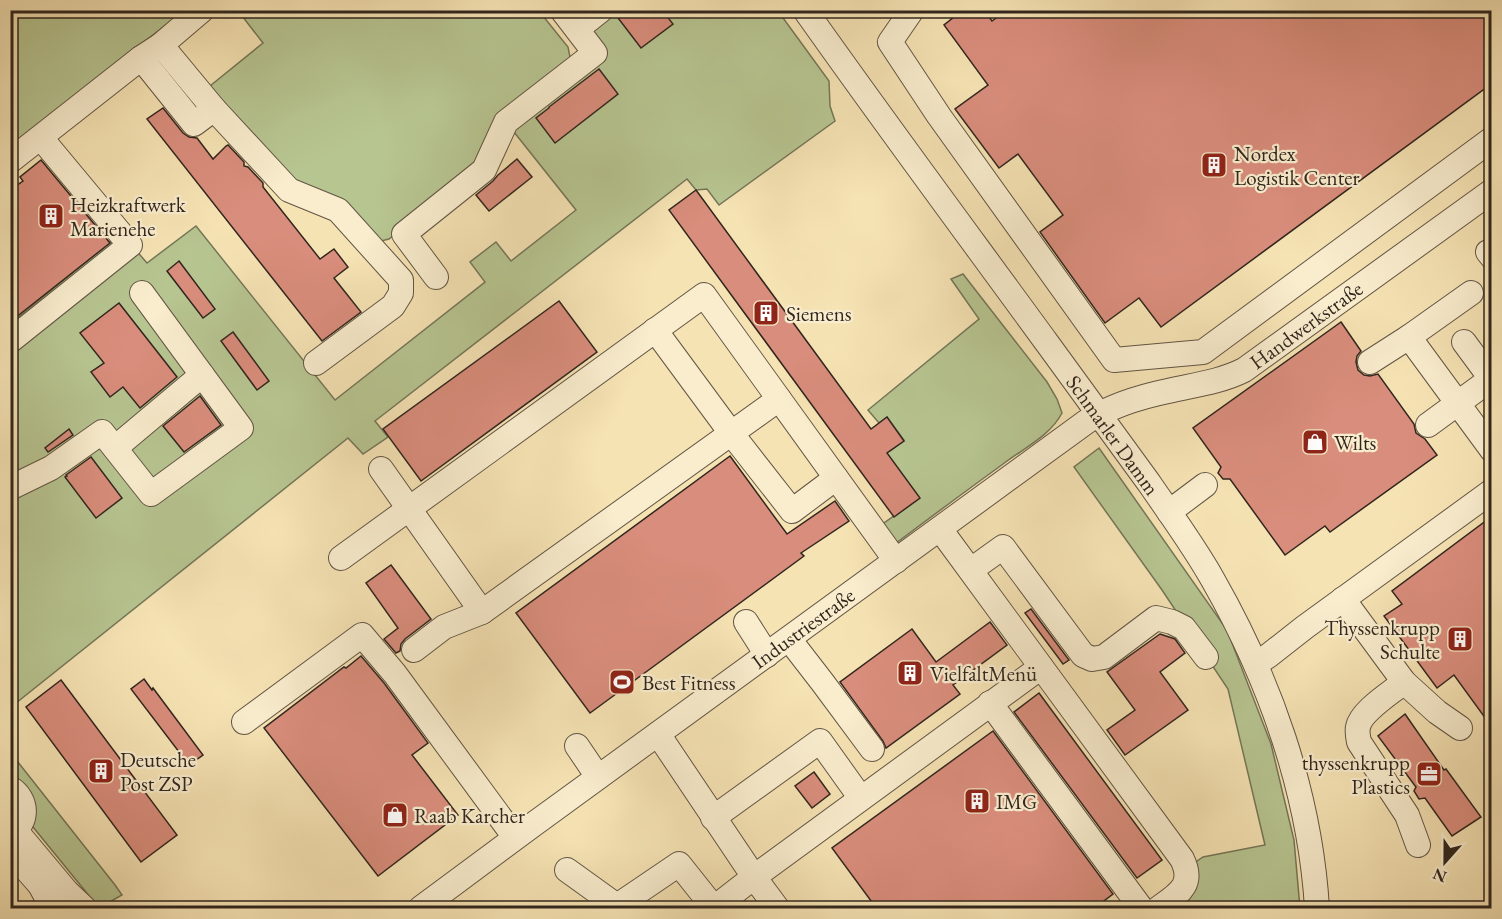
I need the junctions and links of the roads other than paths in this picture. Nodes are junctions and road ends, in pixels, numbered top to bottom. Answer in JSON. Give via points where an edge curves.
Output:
{"nodes":[{"id":1,"x":562,"y":10,"type":"edge"},
{"id":2,"x":601,"y":10,"type":"edge"},
{"id":3,"x":805,"y":10,"type":"edge"},
{"id":4,"x":912,"y":10,"type":"edge"},
{"id":5,"x":199,"y":11,"type":"edge"},
{"id":6,"x":577,"y":29,"type":"junction"},
{"id":7,"x":151,"y":51,"type":"junction"},
{"id":8,"x":41,"y":138,"type":"junction"},
{"id":9,"x":1491,"y":139,"type":"edge"},
{"id":10,"x":10,"y":161,"type":"edge"},
{"id":11,"x":1491,"y":190,"type":"edge"},
{"id":12,"x":436,"y":277,"type":"dead end"},
{"id":13,"x":142,"y":293,"type":"dead end"},
{"id":14,"x":1471,"y":293,"type":"dead end"},
{"id":15,"x":654,"y":330,"type":"junction"},
{"id":16,"x":1410,"y":337,"type":"junction"},
{"id":17,"x":10,"y":340,"type":"edge"},
{"id":18,"x":1464,"y":342,"type":"dead end"},
{"id":19,"x":1370,"y":362,"type":"dead end"},
{"id":20,"x":316,"y":363,"type":"dead end"},
{"id":21,"x":202,"y":375,"type":"junction"},
{"id":22,"x":1491,"y":380,"type":"edge"},
{"id":23,"x":779,"y":399,"type":"junction"},
{"id":24,"x":1458,"y":404,"type":"junction"},
{"id":25,"x":1098,"y":414,"type":"junction"},
{"id":26,"x":1428,"y":425,"type":"dead end"},
{"id":27,"x":731,"y":433,"type":"junction"},
{"id":28,"x":115,"y":448,"type":"junction"},
{"id":29,"x":1491,"y":450,"type":"edge"},
{"id":30,"x":381,"y":470,"type":"dead end"},
{"id":31,"x":836,"y":478,"type":"junction"},
{"id":32,"x":1205,"y":485,"type":"dead end"},
{"id":33,"x":10,"y":488,"type":"edge"},
{"id":34,"x":1491,"y":491,"type":"edge"},
{"id":35,"x":409,"y":509,"type":"junction"},
{"id":36,"x":1169,"y":512,"type":"junction"},
{"id":37,"x":940,"y":529,"type":"junction"},
{"id":38,"x":340,"y":558,"type":"dead end"},
{"id":39,"x":896,"y":561,"type":"junction"},
{"id":40,"x":971,"y":570,"type":"junction"},
{"id":41,"x":1343,"y":599,"type":"junction"},
{"id":42,"x":482,"y":612,"type":"junction"},
{"id":43,"x":746,"y":622,"type":"dead end"},
{"id":44,"x":789,"y":639,"type":"junction"},
{"id":45,"x":414,"y":650,"type":"dead end"},
{"id":46,"x":767,"y":655,"type":"junction"},
{"id":47,"x":1206,"y":657,"type":"dead end"},
{"id":48,"x":1256,"y":663,"type":"junction"},
{"id":49,"x":1041,"y":666,"type":"junction"},
{"id":50,"x":1404,"y":682,"type":"junction"},
{"id":51,"x":990,"y":703,"type":"junction"},
{"id":52,"x":244,"y":722,"type":"dead end"},
{"id":53,"x":1460,"y":728,"type":"dead end"},
{"id":54,"x":657,"y":734,"type":"junction"},
{"id":55,"x":577,"y":746,"type":"dead end"},
{"id":56,"x":872,"y":749,"type":"dead end"},
{"id":57,"x":598,"y":777,"type":"junction"},
{"id":58,"x":10,"y":788,"type":"edge"},
{"id":59,"x":861,"y":797,"type":"junction"},
{"id":60,"x":713,"y":818,"type":"junction"},
{"id":61,"x":511,"y":832,"type":"dead end"},
{"id":62,"x":12,"y":839,"type":"edge"},
{"id":63,"x":1418,"y":845,"type":"dead end"},
{"id":64,"x":567,"y":870,"type":"dead end"},
{"id":65,"x":754,"y":877,"type":"junction"},
{"id":66,"x":40,"y":885,"type":"junction"},
{"id":67,"x":714,"y":908,"type":"edge"},
{"id":68,"x":54,"y":909,"type":"edge"},
{"id":69,"x":67,"y":909,"type":"edge"},
{"id":70,"x":84,"y":909,"type":"edge"},
{"id":71,"x":421,"y":909,"type":"edge"},
{"id":72,"x":777,"y":909,"type":"edge"},
{"id":73,"x":1141,"y":909,"type":"edge"},
{"id":74,"x":1159,"y":909,"type":"edge"},
{"id":75,"x":1317,"y":909,"type":"edge"}],
"edges":[{"from":1,"to":6,"type":"street"},
{"from":2,"to":6,"type":"street"},
{"from":3,"to":25,"type":"street","name":"Schmarler Damm"},
{"from":4,"to":9,"type":"street","via":[[890,42],[1114,360],[1203,352]]},
{"from":5,"to":7,"type":"street"},
{"from":6,"to":12,"type":"street","via":[[595,53],[506,122],[484,170],[405,234]]},
{"from":7,"to":8,"type":"street"},
{"from":7,"to":20,"type":"street","via":[[214,109],[289,190],[338,210],[401,280],[401,293],[393,306]]},
{"from":8,"to":10,"type":"street"},
{"from":8,"to":17,"type":"street","via":[[130,244]]},
{"from":11,"to":25,"type":"street","name":"Handwerkstraße","via":[[1232,376],[1166,391]]},
{"from":13,"to":21,"type":"street"},
{"from":14,"to":16,"type":"street"},
{"from":15,"to":23,"type":"street","via":[[704,295]]},
{"from":15,"to":27,"type":"street"},
{"from":15,"to":35,"type":"street"},
{"from":16,"to":19,"type":"street"},
{"from":16,"to":24,"type":"street"},
{"from":18,"to":22,"type":"street"},
{"from":21,"to":28,"type":"street"},
{"from":21,"to":28,"type":"street","via":[[241,428],[151,494]]},
{"from":22,"to":24,"type":"street"},
{"from":23,"to":27,"type":"street"},
{"from":23,"to":31,"type":"street"},
{"from":24,"to":26,"type":"street"},
{"from":24,"to":29,"type":"street"},
{"from":25,"to":36,"type":"street","name":"Schmarler Damm"},
{"from":25,"to":37,"type":"street","name":"Industriestraße"},
{"from":27,"to":31,"type":"street","via":[[792,511]]},
{"from":27,"to":42,"type":"street"},
{"from":28,"to":33,"type":"street","via":[[102,432],[51,468]]},
{"from":30,"to":35,"type":"street"},
{"from":31,"to":39,"type":"street"},
{"from":32,"to":36,"type":"street"},
{"from":34,"to":41,"type":"street"},
{"from":35,"to":38,"type":"street"},
{"from":35,"to":42,"type":"street"},
{"from":36,"to":48,"type":"street","name":"Schmarler Damm","via":[[1213,579]]},
{"from":37,"to":39,"type":"street","name":"Industriestraße"},
{"from":37,"to":40,"type":"street"},
{"from":39,"to":44,"type":"street","name":"Industriestraße"},
{"from":40,"to":47,"type":"street","via":[[1003,547],[1083,655],[1092,659],[1104,657],[1156,618],[1184,628]]},
{"from":40,"to":49,"type":"street"},
{"from":41,"to":48,"type":"street"},
{"from":41,"to":50,"type":"street"},
{"from":42,"to":45,"type":"street","via":[[444,627]]},
{"from":43,"to":46,"type":"street"},
{"from":44,"to":46,"type":"street","name":"Industriestraße"},
{"from":44,"to":56,"type":"street"},
{"from":46,"to":54,"type":"street","name":"Industriestraße"},
{"from":48,"to":75,"type":"street","name":"Schmarler Damm","via":[[1296,780],[1308,835]]},
{"from":49,"to":51,"type":"street"},
{"from":49,"to":74,"type":"street","via":[[1187,868],[1185,883],[1178,894]]},
{"from":50,"to":53,"type":"street"},
{"from":50,"to":63,"type":"street","via":[[1366,713],[1357,728],[1359,742],[1407,815]]},
{"from":51,"to":59,"type":"street"},
{"from":51,"to":73,"type":"street"},
{"from":52,"to":61,"type":"street","via":[[362,635]]},
{"from":54,"to":57,"type":"street","name":"Industriestraße"},
{"from":54,"to":60,"type":"street"},
{"from":55,"to":57,"type":"street"},
{"from":57,"to":71,"type":"street","name":"Industriestraße"},
{"from":58,"to":62,"type":"street","via":[[20,795],[25,811]]},
{"from":59,"to":60,"type":"street","via":[[820,741]]},
{"from":59,"to":65,"type":"street"},
{"from":60,"to":65,"type":"street"},
{"from":62,"to":66,"type":"street"},
{"from":62,"to":70,"type":"street"},
{"from":64,"to":67,"type":"street","via":[[617,906],[679,864]]},
{"from":65,"to":67,"type":"street"},
{"from":65,"to":72,"type":"street"},
{"from":66,"to":68,"type":"street"},
{"from":66,"to":69,"type":"street"}]}
